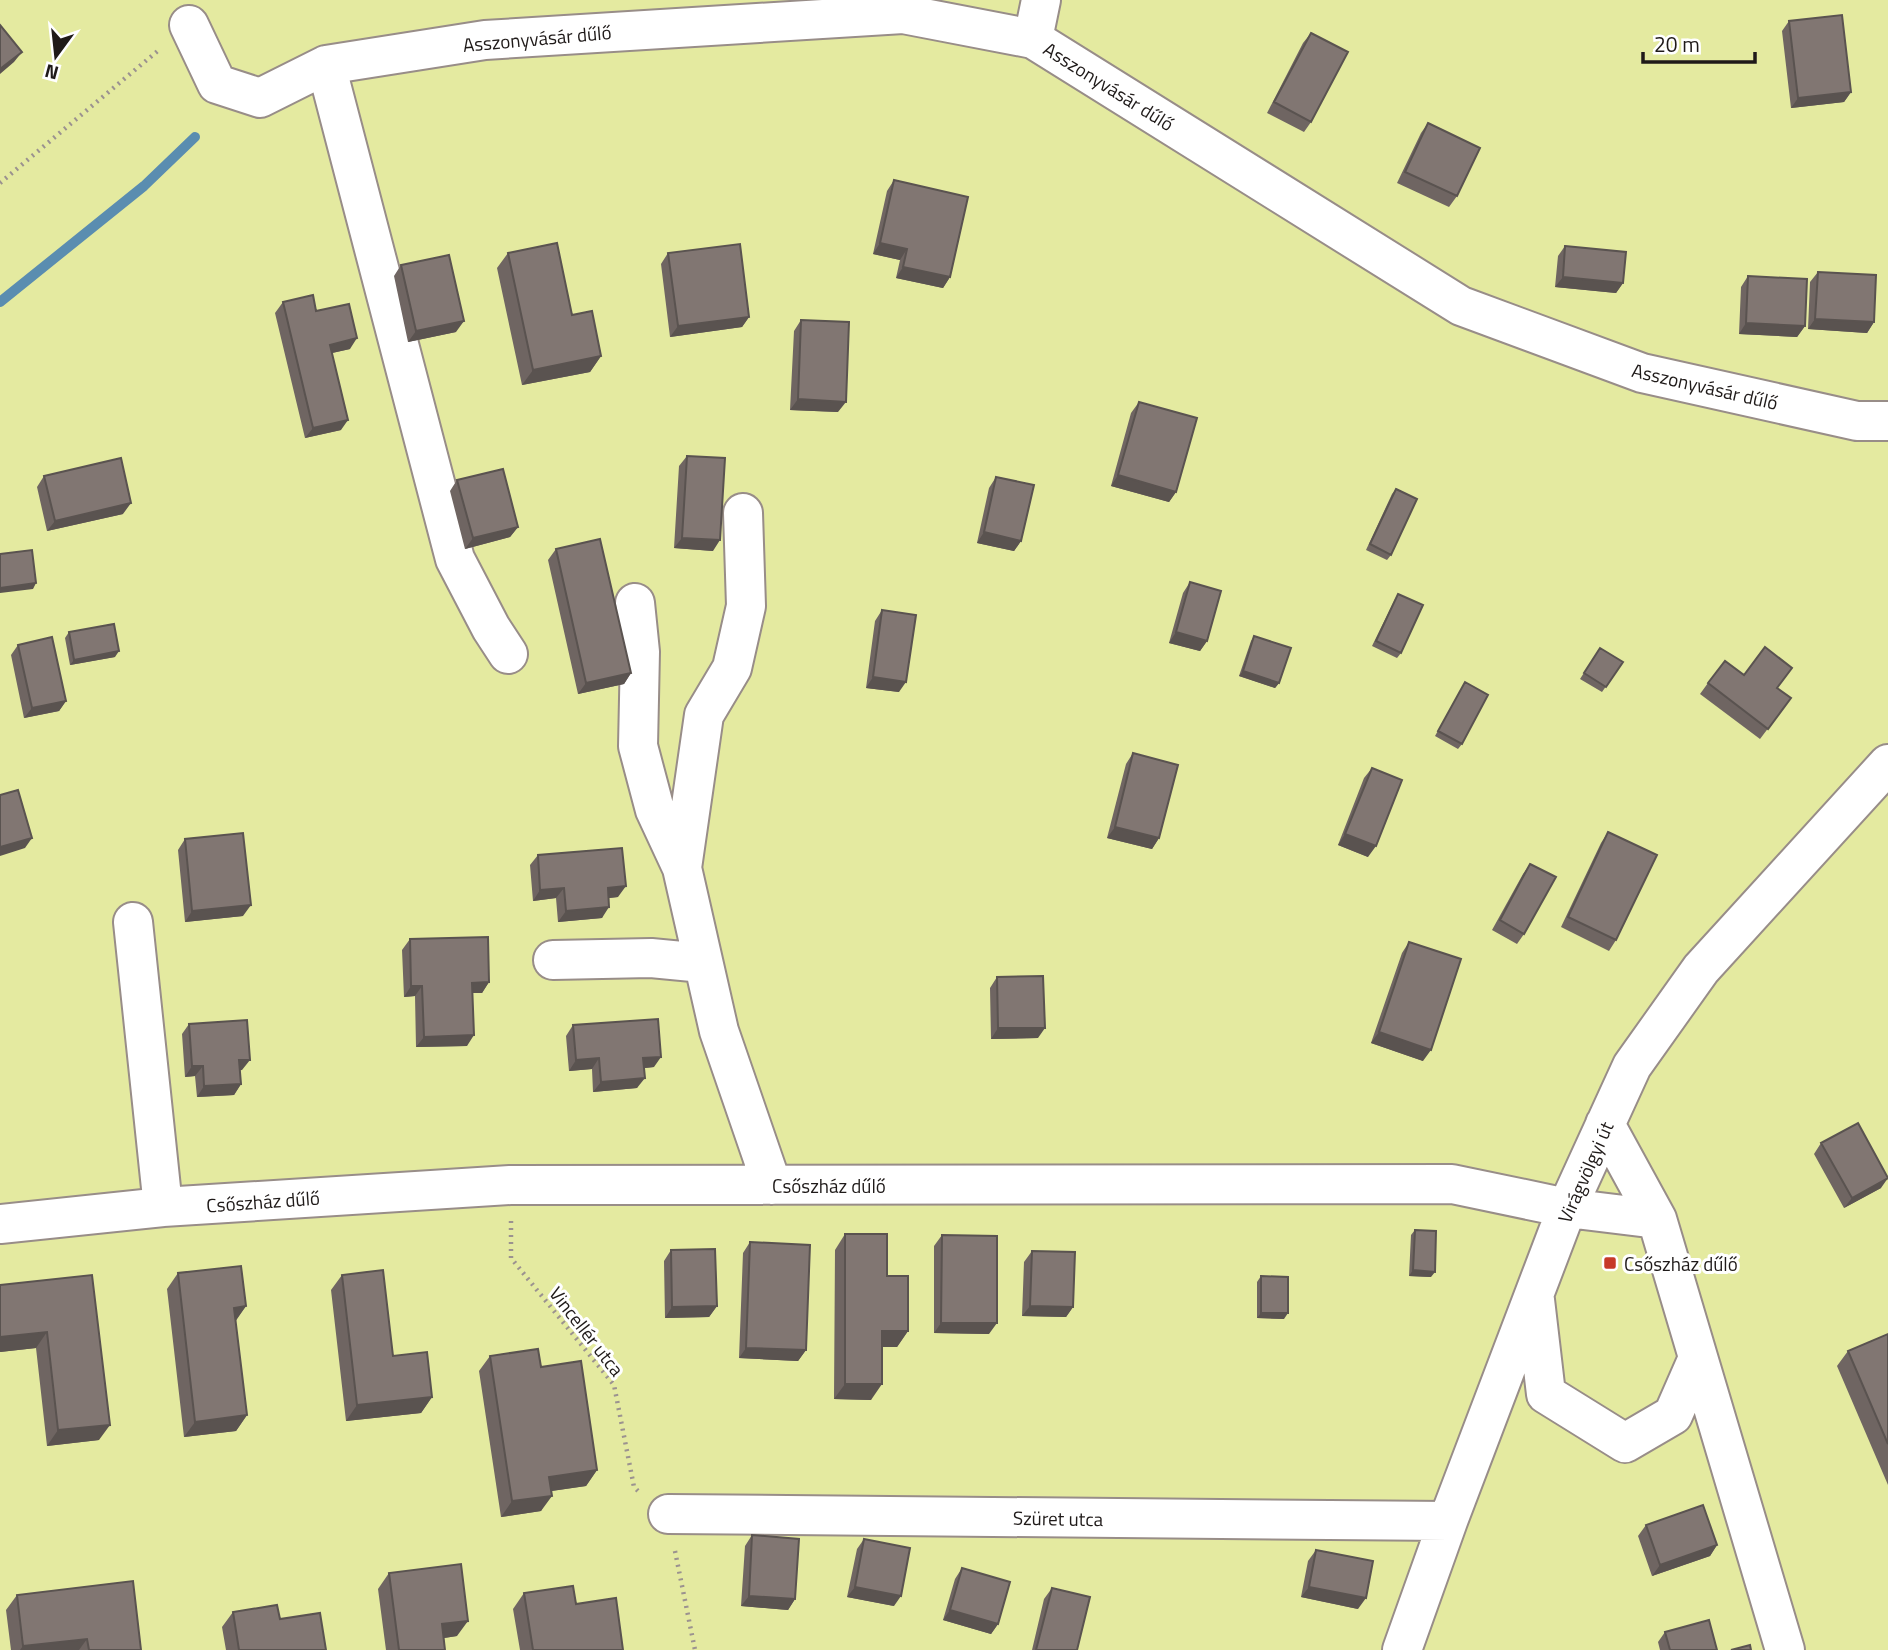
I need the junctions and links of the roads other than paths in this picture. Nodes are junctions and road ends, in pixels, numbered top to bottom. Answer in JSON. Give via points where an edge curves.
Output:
{"nodes":[{"id":1,"x":1041,"y":0,"type":"edge"},
{"id":2,"x":188,"y":25,"type":"road end"},
{"id":3,"x":1033,"y":39,"type":"junction"},
{"id":4,"x":326,"y":65,"type":"junction"},
{"id":5,"x":1888,"y":421,"type":"edge"},
{"id":6,"x":743,"y":513,"type":"dead end"},
{"id":7,"x":635,"y":603,"type":"dead end"},
{"id":8,"x":508,"y":654,"type":"dead end"},
{"id":9,"x":1888,"y":764,"type":"edge"},
{"id":10,"x":682,"y":868,"type":"junction"},
{"id":11,"x":133,"y":922,"type":"dead end"},
{"id":12,"x":553,"y":960,"type":"dead end"},
{"id":13,"x":704,"y":963,"type":"junction"},
{"id":14,"x":1605,"y":1124,"type":"junction"},
{"id":15,"x":772,"y":1185,"type":"junction"},
{"id":16,"x":163,"y":1207,"type":"junction"},
{"id":17,"x":1567,"y":1208,"type":"junction"},
{"id":18,"x":1657,"y":1219,"type":"junction"},
{"id":19,"x":0,"y":1224,"type":"edge"},
{"id":20,"x":1534,"y":1295,"type":"junction"},
{"id":21,"x":1698,"y":1357,"type":"junction"},
{"id":22,"x":668,"y":1514,"type":"road end"},
{"id":23,"x":1448,"y":1521,"type":"junction"},
{"id":24,"x":1402,"y":1650,"type":"edge"},
{"id":25,"x":1785,"y":1650,"type":"edge"}],
"edges":[{"from":1,"to":3,"type":"street"},
{"from":2,"to":4,"type":"street","name":"Asszonyvásár dűlő","via":[[217,84],[260,98]]},
{"from":3,"to":4,"type":"street","name":"Asszonyvásár dűlő","via":[[904,14],[485,40]]},
{"from":3,"to":5,"type":"street","name":"Asszonyvásár dűlő","via":[[1461,306],[1642,373],[1857,421]]},
{"from":4,"to":8,"type":"street","via":[[455,559]]},
{"from":6,"to":10,"type":"street","via":[[746,606],[732,667],[704,715]]},
{"from":7,"to":10,"type":"street","via":[[640,652],[638,746],[655,810]]},
{"from":9,"to":14,"type":"street","name":"Virágvölgyi út","via":[[1701,970],[1632,1066]]},
{"from":10,"to":13,"type":"street"},
{"from":11,"to":16,"type":"street"},
{"from":12,"to":13,"type":"street","via":[[651,958]]},
{"from":13,"to":15,"type":"street","via":[[719,1031]]},
{"from":14,"to":17,"type":"street","name":"Virágvölgyi út"},
{"from":14,"to":18,"type":"street"},
{"from":15,"to":16,"type":"street","name":"Csőszház dűlő","via":[[510,1185]]},
{"from":15,"to":17,"type":"street","name":"Csőszház dűlő","via":[[1452,1184]]},
{"from":16,"to":19,"type":"street","name":"Csőszház dűlő"},
{"from":17,"to":18,"type":"street","name":"Csőszház dűlő"},
{"from":17,"to":20,"type":"street","name":"Virágvölgyi út"},
{"from":18,"to":21,"type":"street"},
{"from":20,"to":21,"type":"street","via":[[1546,1394],[1625,1443],[1673,1415]]},
{"from":20,"to":23,"type":"street","name":"Virágvölgyi út"},
{"from":21,"to":25,"type":"street"},
{"from":22,"to":23,"type":"street","name":"Szüret utca"},
{"from":23,"to":24,"type":"street","name":"Virágvölgyi út"}]}
